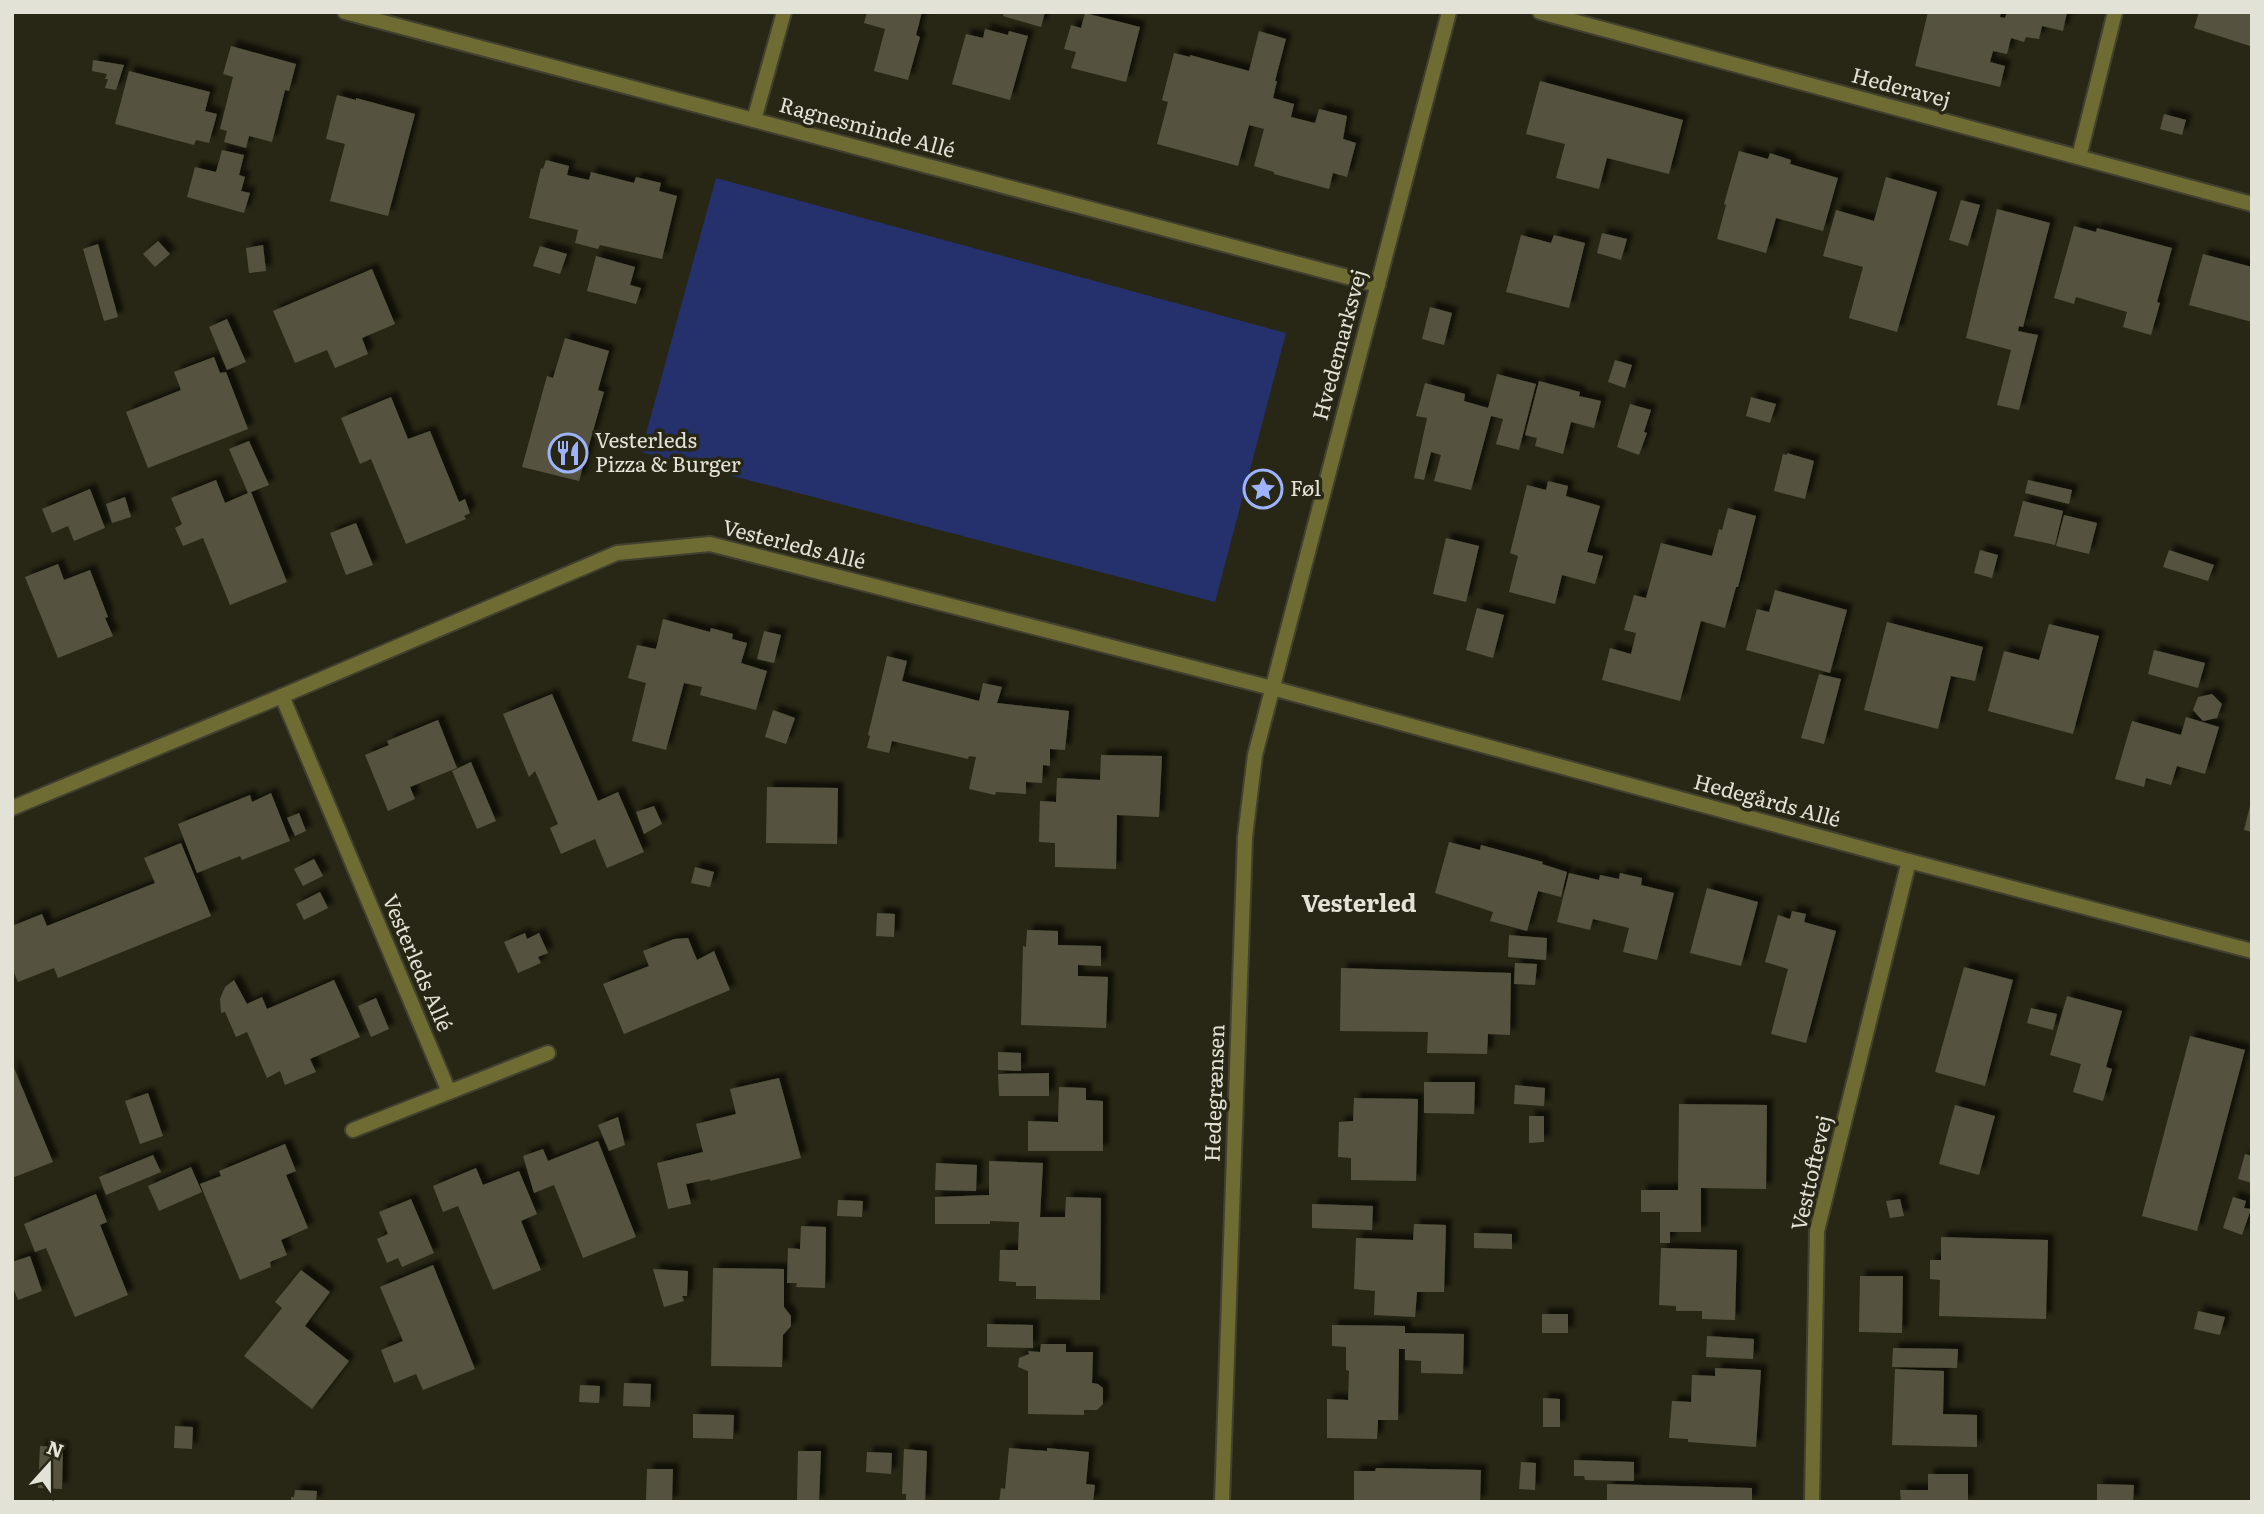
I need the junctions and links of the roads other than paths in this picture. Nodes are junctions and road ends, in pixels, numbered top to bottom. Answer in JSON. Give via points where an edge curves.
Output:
{"nodes":[{"id":1,"x":345,"y":12,"type":"edge"},
{"id":2,"x":784,"y":12,"type":"edge"},
{"id":3,"x":1449,"y":12,"type":"edge"},
{"id":4,"x":1539,"y":12,"type":"edge"},
{"id":5,"x":2115,"y":12,"type":"edge"},
{"id":6,"x":754,"y":120,"type":"junction"},
{"id":7,"x":2079,"y":158,"type":"junction"},
{"id":8,"x":2252,"y":204,"type":"edge"},
{"id":9,"x":1378,"y":285,"type":"junction"},
{"id":10,"x":1272,"y":688,"type":"junction"},
{"id":11,"x":282,"y":696,"type":"junction"},
{"id":12,"x":12,"y":808,"type":"edge"},
{"id":13,"x":1909,"y":862,"type":"junction"},
{"id":14,"x":2252,"y":951,"type":"edge"},
{"id":15,"x":548,"y":1053,"type":"dead end"},
{"id":16,"x":449,"y":1093,"type":"junction"},
{"id":17,"x":354,"y":1130,"type":"dead end"},
{"id":18,"x":1222,"y":1502,"type":"edge"},
{"id":19,"x":1812,"y":1502,"type":"edge"}],
"edges":[{"from":1,"to":6,"type":"street","name":"Ragnesminde Allé"},
{"from":2,"to":6,"type":"street"},
{"from":3,"to":9,"type":"street","name":"Hvedemarksvej"},
{"from":4,"to":7,"type":"street","name":"Hederavej"},
{"from":5,"to":7,"type":"street"},
{"from":6,"to":9,"type":"street","name":"Ragnesminde Allé"},
{"from":7,"to":8,"type":"street","name":"Hederavej"},
{"from":9,"to":10,"type":"street","name":"Hvedemarksvej"},
{"from":10,"to":11,"type":"street","name":"Vesterleds Allé","via":[[710,544],[617,552]]},
{"from":10,"to":13,"type":"street","name":"Hedegårds Allé"},
{"from":10,"to":18,"type":"street","name":"Hedegrænsen","via":[[1255,755],[1245,837]]},
{"from":11,"to":12,"type":"street","name":"Vesterleds Allé"},
{"from":11,"to":16,"type":"street","name":"Vesterleds Allé"},
{"from":13,"to":14,"type":"street","name":"Hedegårds Allé"},
{"from":13,"to":19,"type":"street","name":"Vesttoftevej","via":[[1818,1231]]},
{"from":15,"to":16,"type":"street"},
{"from":16,"to":17,"type":"street"}]}
